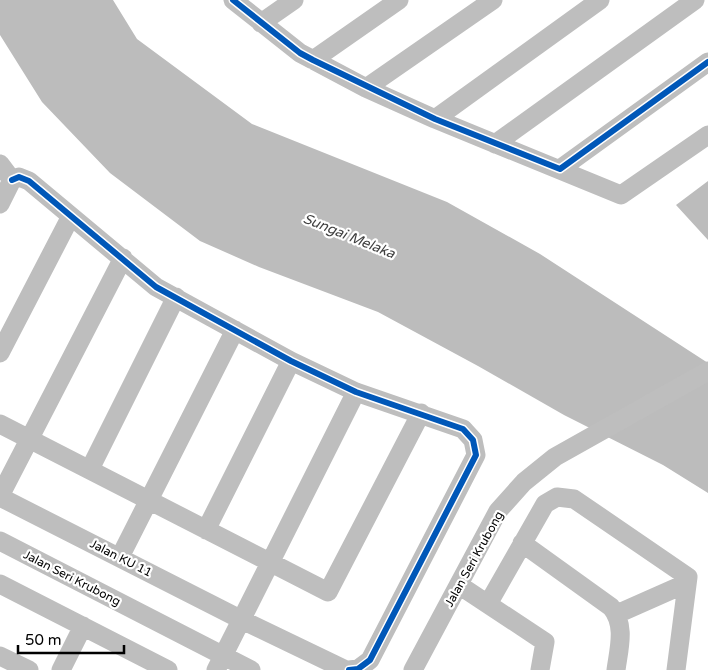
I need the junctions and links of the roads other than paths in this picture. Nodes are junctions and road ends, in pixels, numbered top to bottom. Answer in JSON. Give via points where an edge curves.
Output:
{"nodes":[{"id":1,"x":233,"y":0,"type":"edge"},
{"id":2,"x":294,"y":0,"type":"edge"},
{"id":3,"x":399,"y":0,"type":"edge"},
{"id":4,"x":493,"y":0,"type":"edge"},
{"id":5,"x":600,"y":0,"type":"edge"},
{"id":6,"x":695,"y":0,"type":"edge"},
{"id":7,"x":261,"y":23,"type":"junction"},
{"id":8,"x":313,"y":60,"type":"junction"},
{"id":9,"x":708,"y":62,"type":"edge"},
{"id":10,"x":366,"y":88,"type":"junction"},
{"id":11,"x":435,"y":119,"type":"junction"},
{"id":12,"x":708,"y":135,"type":"edge"},
{"id":13,"x":495,"y":144,"type":"junction"},
{"id":14,"x":0,"y":164,"type":"edge"},
{"id":15,"x":560,"y":169,"type":"junction"},
{"id":16,"x":12,"y":180,"type":"junction"},
{"id":17,"x":0,"y":204,"type":"edge"},
{"id":18,"x":71,"y":216,"type":"junction"},
{"id":19,"x":123,"y":258,"type":"junction"},
{"id":20,"x":176,"y":297,"type":"junction"},
{"id":21,"x":235,"y":330,"type":"junction"},
{"id":22,"x":0,"y":353,"type":"edge"},
{"id":23,"x":291,"y":361,"type":"junction"},
{"id":24,"x":708,"y":371,"type":"edge"},
{"id":25,"x":356,"y":392,"type":"junction"},
{"id":26,"x":422,"y":413,"type":"junction"},
{"id":27,"x":0,"y":424,"type":"edge"},
{"id":28,"x":30,"y":439,"type":"junction"},
{"id":29,"x":90,"y":469,"type":"junction"},
{"id":30,"x":0,"y":497,"type":"edge"},
{"id":31,"x":148,"y":500,"type":"junction"},
{"id":32,"x":206,"y":530,"type":"junction"},
{"id":33,"x":0,"y":541,"type":"edge"},
{"id":34,"x":522,"y":543,"type":"junction"},
{"id":35,"x":120,"y":557,"type":"junction"},
{"id":36,"x":270,"y":562,"type":"junction"},
{"id":37,"x":687,"y":583,"type":"junction"},
{"id":38,"x":0,"y":584,"type":"edge"},
{"id":39,"x":459,"y":585,"type":"junction"},
{"id":40,"x":488,"y":604,"type":"junction"},
{"id":41,"x":617,"y":614,"type":"junction"},
{"id":42,"x":242,"y":620,"type":"junction"},
{"id":43,"x":83,"y":626,"type":"junction"},
{"id":44,"x":0,"y":656,"type":"edge"},
{"id":45,"x":219,"y":663,"type":"edge"},
{"id":46,"x":29,"y":670,"type":"edge"},
{"id":47,"x":61,"y":670,"type":"edge"},
{"id":48,"x":168,"y":670,"type":"edge"},
{"id":49,"x":251,"y":670,"type":"edge"},
{"id":50,"x":347,"y":670,"type":"edge"},
{"id":51,"x":413,"y":670,"type":"edge"},
{"id":52,"x":540,"y":670,"type":"edge"},
{"id":53,"x":616,"y":670,"type":"edge"},
{"id":54,"x":676,"y":670,"type":"edge"}],
"edges":[{"from":1,"to":7,"type":"street"},
{"from":2,"to":7,"type":"street"},
{"from":3,"to":8,"type":"street"},
{"from":4,"to":10,"type":"street"},
{"from":5,"to":11,"type":"street"},
{"from":6,"to":13,"type":"street"},
{"from":7,"to":8,"type":"street"},
{"from":8,"to":10,"type":"street"},
{"from":9,"to":15,"type":"street"},
{"from":10,"to":11,"type":"street"},
{"from":11,"to":13,"type":"street"},
{"from":12,"to":15,"type":"street","via":[[621,195]]},
{"from":13,"to":15,"type":"street"},
{"from":14,"to":16,"type":"street"},
{"from":16,"to":17,"type":"street"},
{"from":16,"to":18,"type":"street","via":[[19,177],[29,181]]},
{"from":18,"to":19,"type":"street"},
{"from":18,"to":22,"type":"street"},
{"from":19,"to":20,"type":"street","via":[[156,287]]},
{"from":19,"to":28,"type":"street"},
{"from":20,"to":21,"type":"street"},
{"from":20,"to":29,"type":"street"},
{"from":21,"to":23,"type":"street"},
{"from":21,"to":31,"type":"street"},
{"from":23,"to":25,"type":"street"},
{"from":23,"to":32,"type":"street"},
{"from":24,"to":39,"type":"street","name":"Jalan Seri Krubong","via":[[555,457],[524,482],[498,511]]},
{"from":25,"to":26,"type":"street"},
{"from":25,"to":36,"type":"street"},
{"from":26,"to":36,"type":"street","via":[[328,592]]},
{"from":26,"to":50,"type":"street","via":[[463,430],[473,440],[476,455],[370,660],[358,668]]},
{"from":27,"to":28,"type":"street"},
{"from":28,"to":29,"type":"street"},
{"from":28,"to":30,"type":"street"},
{"from":29,"to":31,"type":"street"},
{"from":30,"to":35,"type":"street","name":"Jalan KU 11"},
{"from":31,"to":32,"type":"street"},
{"from":31,"to":35,"type":"street"},
{"from":32,"to":36,"type":"street"},
{"from":33,"to":45,"type":"street","name":"Jalan Seri Krubong"},
{"from":34,"to":37,"type":"street","via":[[545,504],[557,497],[574,498],[688,577]]},
{"from":34,"to":40,"type":"street"},
{"from":34,"to":41,"type":"street"},
{"from":35,"to":42,"type":"street","name":"Jalan KU 11"},
{"from":36,"to":42,"type":"street"},
{"from":37,"to":41,"type":"street"},
{"from":37,"to":54,"type":"street"},
{"from":38,"to":43,"type":"street"},
{"from":39,"to":40,"type":"street"},
{"from":39,"to":51,"type":"street","name":"Jalan Seri Krubong"},
{"from":40,"to":52,"type":"street","via":[[545,642]]},
{"from":41,"to":53,"type":"street","via":[[621,629]]},
{"from":42,"to":45,"type":"street"},
{"from":42,"to":50,"type":"street","name":"Jalan KU 11"},
{"from":43,"to":47,"type":"street"},
{"from":43,"to":48,"type":"street"},
{"from":44,"to":46,"type":"street"},
{"from":45,"to":49,"type":"street","name":"Jalan Seri Krubong"}]}
